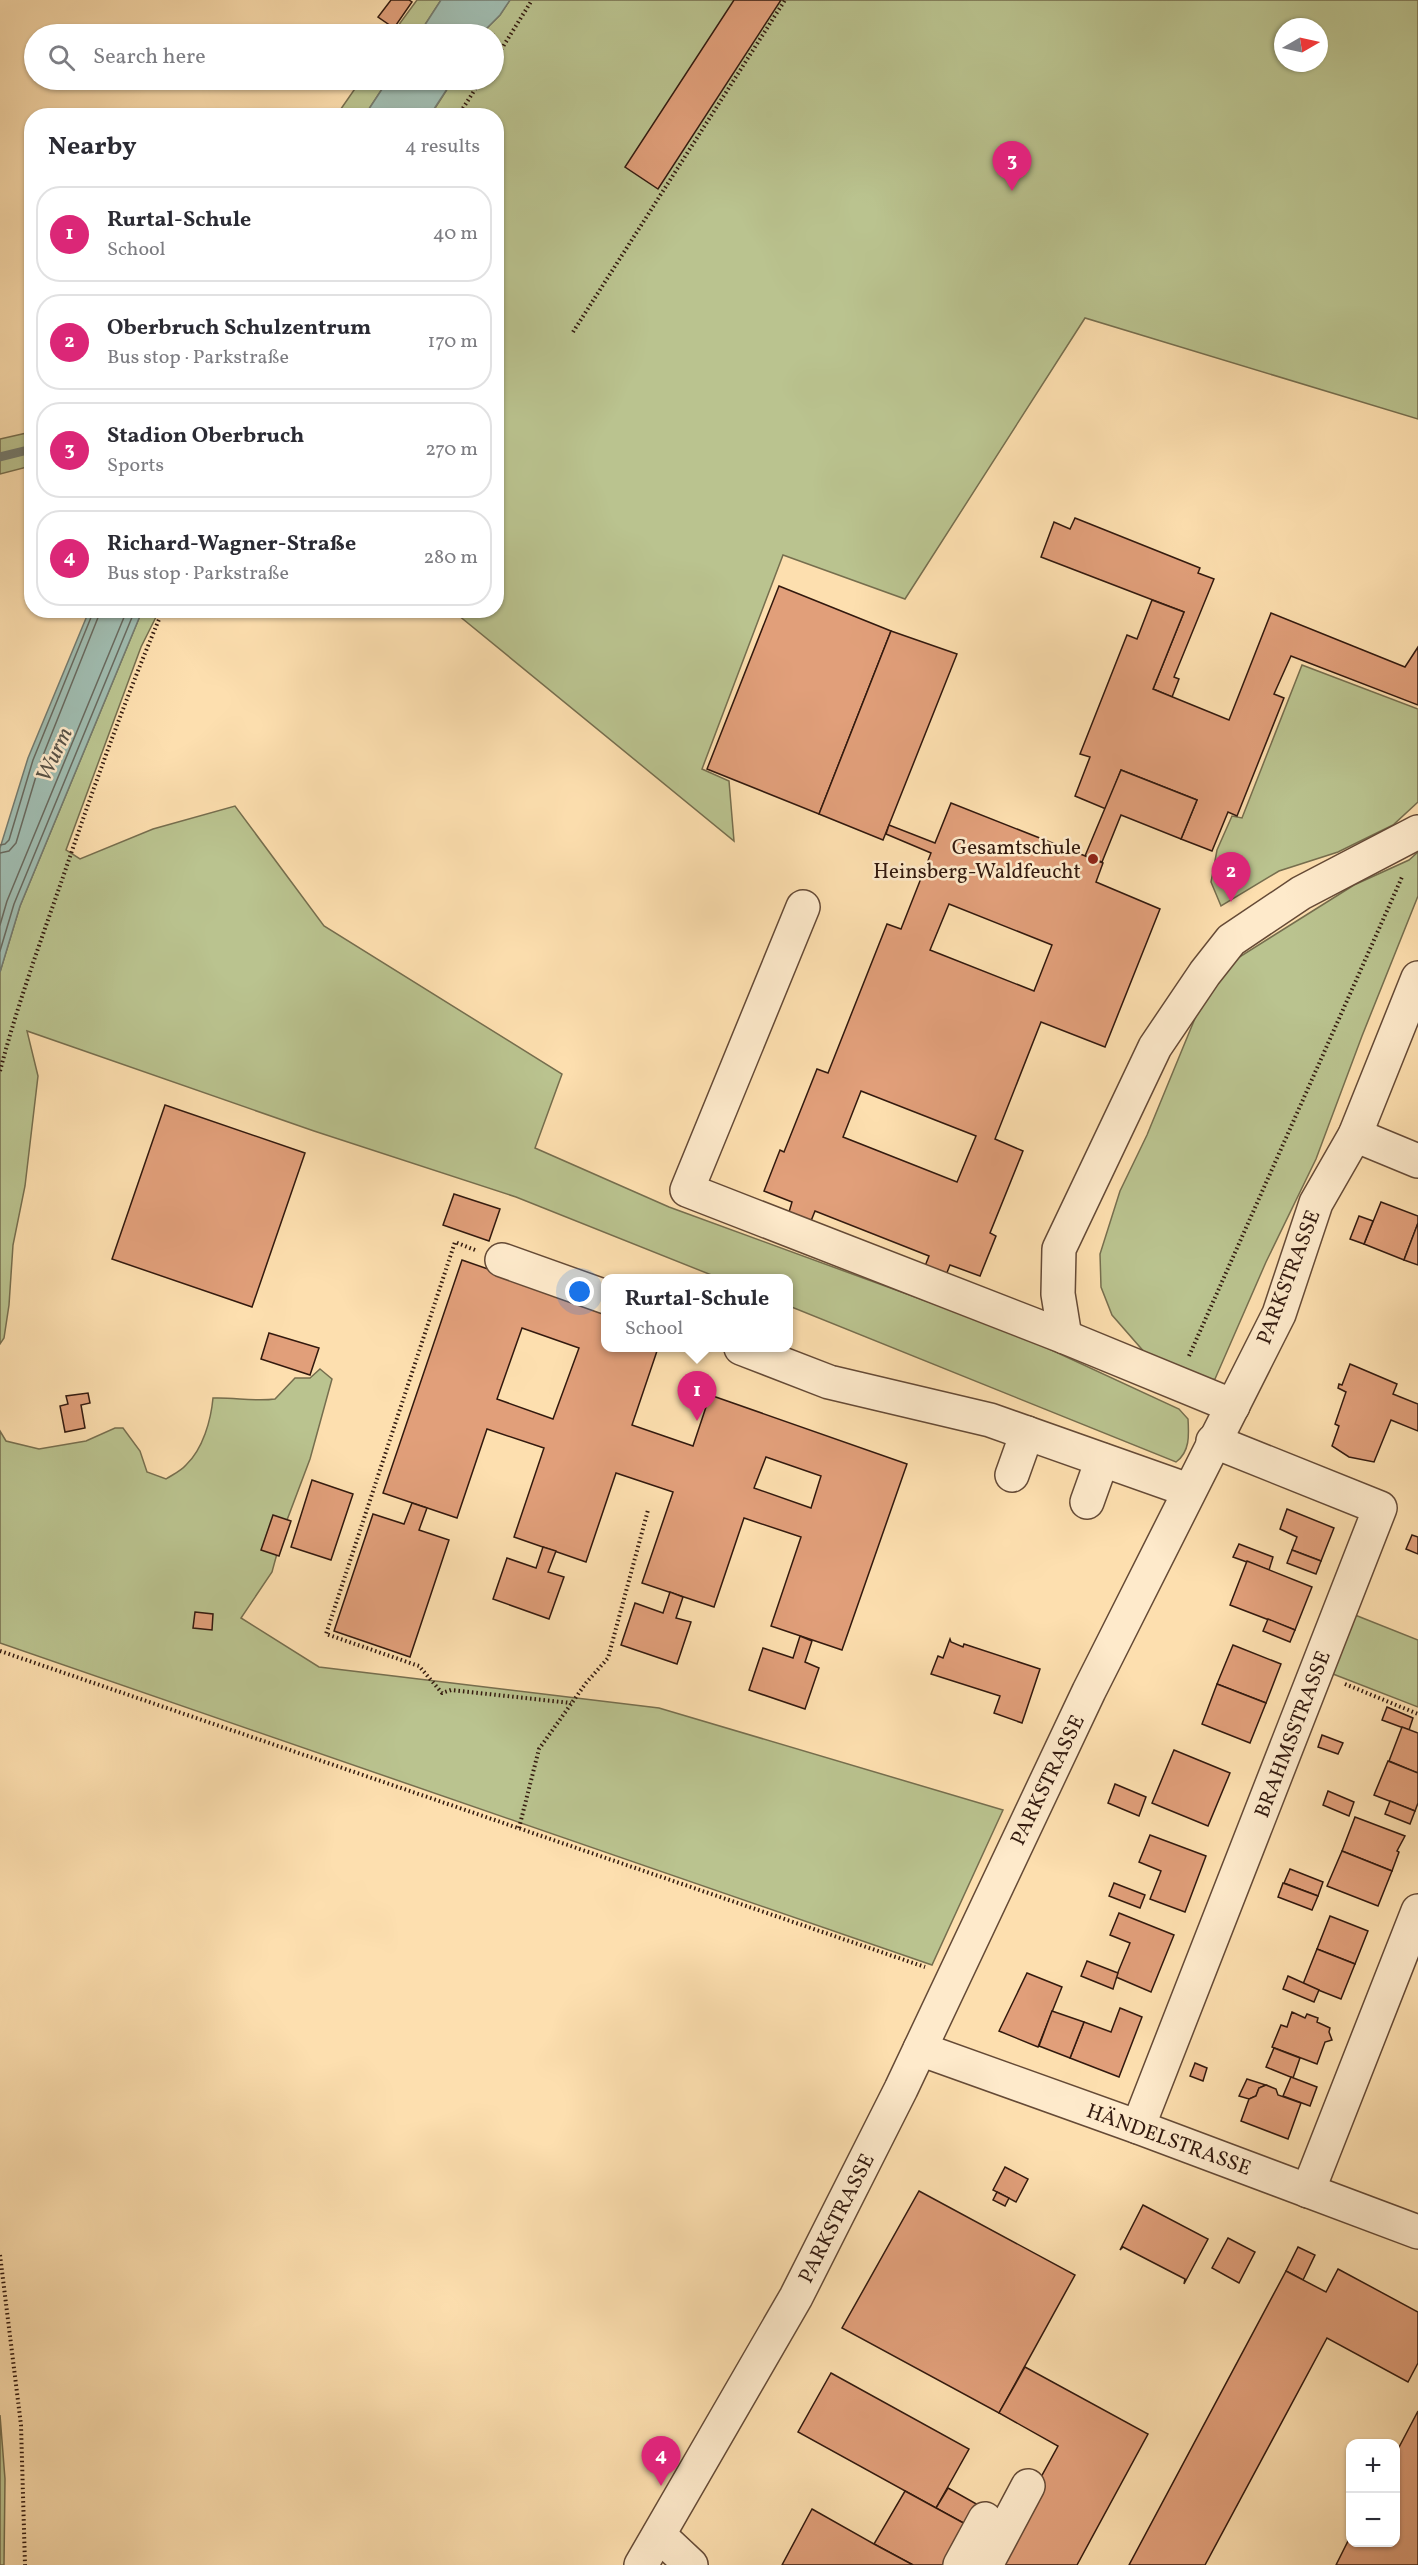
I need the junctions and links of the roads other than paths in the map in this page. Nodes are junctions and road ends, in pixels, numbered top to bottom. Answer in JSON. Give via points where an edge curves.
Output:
{"nodes":[{"id":1,"x":1409,"y":837,"type":"edge"},
{"id":2,"x":803,"y":908,"type":"dead end"},
{"id":3,"x":1418,"y":978,"type":"edge"},
{"id":4,"x":1355,"y":1135,"type":"junction"},
{"id":5,"x":1418,"y":1161,"type":"edge"},
{"id":6,"x":502,"y":1260,"type":"road end"},
{"id":7,"x":601,"y":1296,"type":"edge"},
{"id":8,"x":1065,"y":1337,"type":"junction"},
{"id":9,"x":754,"y":1352,"type":"edge"},
{"id":10,"x":1233,"y":1406,"type":"junction"},
{"id":11,"x":1027,"y":1433,"type":"junction"},
{"id":12,"x":1214,"y":1441,"type":"junction"},
{"id":13,"x":1102,"y":1460,"type":"junction"},
{"id":14,"x":1012,"y":1475,"type":"dead end"},
{"id":15,"x":1188,"y":1490,"type":"junction"},
{"id":16,"x":1087,"y":1502,"type":"dead end"},
{"id":17,"x":1418,"y":1911,"type":"edge"},
{"id":18,"x":920,"y":2049,"type":"junction"},
{"id":19,"x":1138,"y":2127,"type":"junction"},
{"id":20,"x":1308,"y":2191,"type":"junction"},
{"id":21,"x":1418,"y":2232,"type":"edge"},
{"id":22,"x":659,"y":2535,"type":"junction"},
{"id":23,"x":641,"y":2565,"type":"edge"},
{"id":24,"x":691,"y":2565,"type":"edge"},
{"id":25,"x":960,"y":2565,"type":"edge"},
{"id":26,"x":986,"y":2565,"type":"edge"}],
"edges":[{"from":1,"to":8,"type":"street","via":[[1301,892],[1231,940],[1204,973],[1155,1047],[1059,1249],[1058,1294]]},
{"from":2,"to":8,"type":"street","via":[[687,1190]]},
{"from":3,"to":4,"type":"street","name":"PARKSTRASSE"},
{"from":4,"to":5,"type":"street"},
{"from":4,"to":10,"type":"street","name":"PARKSTRASSE","via":[[1316,1203],[1279,1314]]},
{"from":6,"to":7,"type":"street"},
{"from":8,"to":10,"type":"street"},
{"from":9,"to":11,"type":"street","via":[[829,1382],[990,1420]]},
{"from":10,"to":12,"type":"street","name":"PARKSTRASSE"},
{"from":11,"to":13,"type":"street"},
{"from":11,"to":14,"type":"street"},
{"from":12,"to":15,"type":"street","name":"PARKSTRASSE"},
{"from":12,"to":19,"type":"street","name":"BRAHMSSTRASSE","via":[[1380,1508]]},
{"from":13,"to":15,"type":"street"},
{"from":13,"to":16,"type":"street"},
{"from":15,"to":18,"type":"street","name":"PARKSTRASSE","via":[[1031,1810]]},
{"from":17,"to":20,"type":"street"},
{"from":18,"to":19,"type":"street","name":"HÄNDELSTRASSE"},
{"from":18,"to":22,"type":"street","name":"PARKSTRASSE","via":[[796,2297]]},
{"from":19,"to":20,"type":"street","name":"HÄNDELSTRASSE"},
{"from":20,"to":21,"type":"street","name":"HÄNDELSTRASSE"},
{"from":22,"to":23,"type":"street","name":"PARKSTRASSE"},
{"from":22,"to":24,"type":"street"},
{"from":25,"to":26,"type":"street","via":[[1014,2488]]}]}
